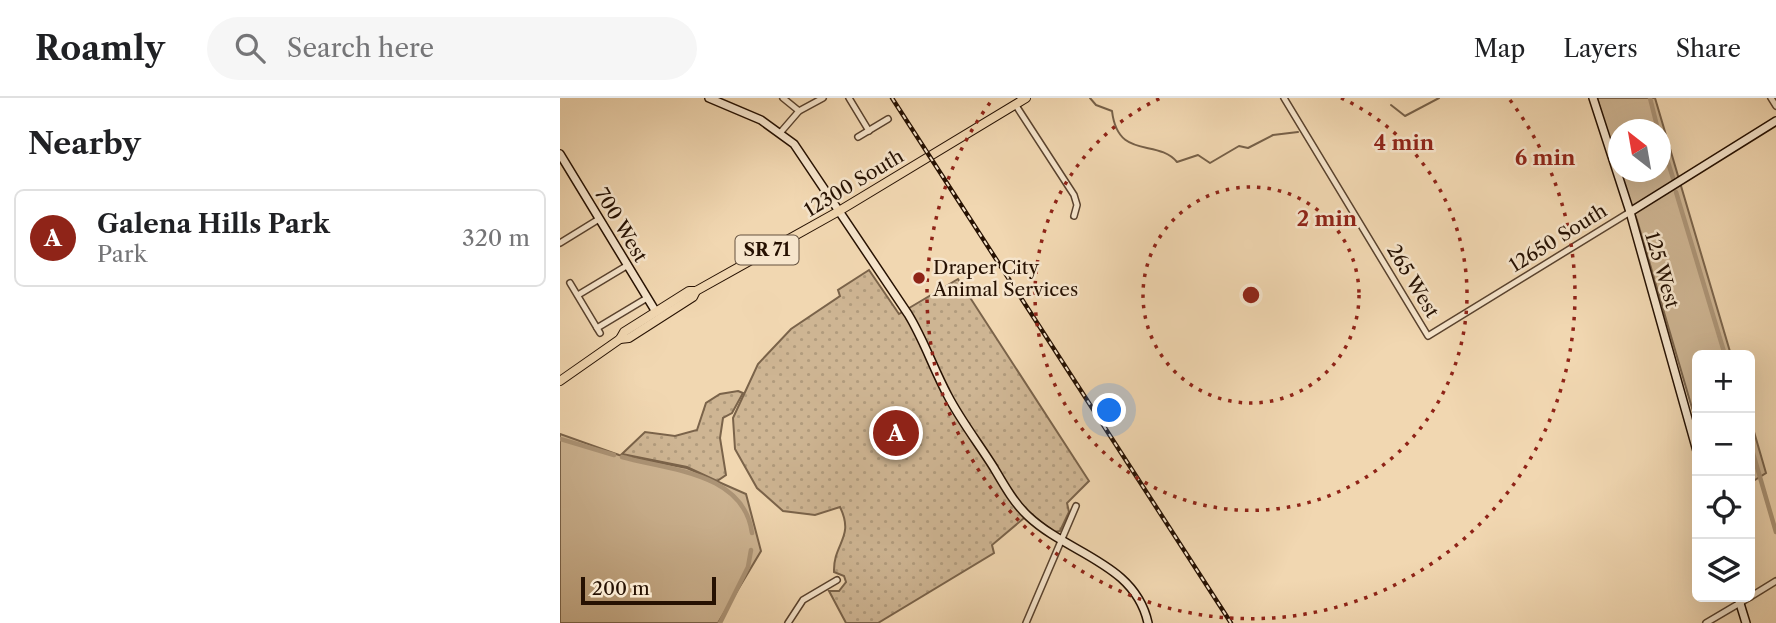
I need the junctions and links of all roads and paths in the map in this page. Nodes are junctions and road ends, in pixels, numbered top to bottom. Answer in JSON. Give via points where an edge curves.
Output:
{"nodes":[{"id":1,"x":709,"y":98,"type":"edge"},
{"id":2,"x":783,"y":98,"type":"edge"},
{"id":3,"x":823,"y":98,"type":"edge"},
{"id":4,"x":849,"y":98,"type":"edge"},
{"id":5,"x":1026,"y":98,"type":"edge"},
{"id":6,"x":1284,"y":98,"type":"edge"},
{"id":7,"x":1593,"y":98,"type":"edge"},
{"id":8,"x":1771,"y":98,"type":"edge"},
{"id":9,"x":1015,"y":104,"type":"junction"},
{"id":10,"x":1776,"y":106,"type":"edge"},
{"id":11,"x":799,"y":111,"type":"junction"},
{"id":12,"x":888,"y":119,"type":"dead end"},
{"id":13,"x":1776,"y":121,"type":"edge"},
{"id":14,"x":869,"y":131,"type":"junction"},
{"id":15,"x":780,"y":133,"type":"junction"},
{"id":16,"x":858,"y":137,"type":"dead end"},
{"id":17,"x":560,"y":154,"type":"edge"},
{"id":18,"x":839,"y":211,"type":"junction"},
{"id":19,"x":1630,"y":212,"type":"junction"},
{"id":20,"x":1074,"y":216,"type":"dead end"},
{"id":21,"x":599,"y":219,"type":"junction"},
{"id":22,"x":560,"y":243,"type":"edge"},
{"id":23,"x":628,"y":265,"type":"junction"},
{"id":24,"x":570,"y":283,"type":"dead end"},
{"id":25,"x":696,"y":291,"type":"junction"},
{"id":26,"x":578,"y":295,"type":"junction"},
{"id":27,"x":647,"y":298,"type":"junction"},
{"id":28,"x":656,"y":312,"type":"junction"},
{"id":29,"x":1428,"y":337,"type":"joint"},
{"id":30,"x":620,"y":340,"type":"junction"},
{"id":31,"x":560,"y":381,"type":"edge"},
{"id":32,"x":1692,"y":433,"type":"edge"},
{"id":33,"x":1076,"y":506,"type":"dead end"},
{"id":34,"x":1060,"y":540,"type":"junction"},
{"id":35,"x":837,"y":580,"type":"dead end"},
{"id":36,"x":1776,"y":581,"type":"edge"},
{"id":37,"x":1755,"y":594,"type":"edge"},
{"id":38,"x":1736,"y":602,"type":"edge"},
{"id":39,"x":1740,"y":602,"type":"edge"},
{"id":40,"x":788,"y":623,"type":"edge"},
{"id":41,"x":1026,"y":623,"type":"edge"},
{"id":42,"x":1148,"y":623,"type":"edge"},
{"id":43,"x":1706,"y":623,"type":"edge"},
{"id":44,"x":1746,"y":623,"type":"edge"}],
"edges":[{"from":1,"to":15,"type":"street"},
{"from":2,"to":11,"type":"street"},
{"from":3,"to":11,"type":"street"},
{"from":4,"to":14,"type":"street"},
{"from":5,"to":9,"type":"main road","name":"12300 South","number":"SR 71"},
{"from":6,"to":29,"type":"street","name":"265 West"},
{"from":7,"to":19,"type":"street","name":"125 West"},
{"from":8,"to":10,"type":"street"},
{"from":9,"to":18,"type":"main road","name":"12300 South","number":"SR 71"},
{"from":9,"to":20,"type":"street","via":[[1074,195]]},
{"from":11,"to":15,"type":"street"},
{"from":12,"to":14,"type":"street"},
{"from":13,"to":19,"type":"street","name":"12650 South"},
{"from":14,"to":16,"type":"street"},
{"from":15,"to":18,"type":"street","via":[[806,159]]},
{"from":17,"to":21,"type":"street","name":"700 West"},
{"from":18,"to":25,"type":"main road","name":"12300 South","number":"SR 71"},
{"from":18,"to":34,"type":"street","via":[[923,339],[949,398],[1015,502]]},
{"from":19,"to":29,"type":"street","name":"12650 South"},
{"from":19,"to":32,"type":"street","name":"125 West"},
{"from":21,"to":22,"type":"street"},
{"from":21,"to":23,"type":"street","name":"700 West"},
{"from":23,"to":26,"type":"street"},
{"from":23,"to":27,"type":"street","name":"700 West"},
{"from":24,"to":26,"type":"street"},
{"from":25,"to":28,"type":"main road","name":"12300 South","number":"SR 71"},
{"from":25,"to":30,"type":"main road","name":"12300 South","number":"SR 71","via":[[650,325]]},
{"from":26,"to":27,"type":"street","via":[[599,330]]},
{"from":27,"to":28,"type":"street","name":"700 West"},
{"from":28,"to":30,"type":"main road","name":"12300 South","number":"SR 71","via":[[624,332]]},
{"from":30,"to":31,"type":"main road","name":"12300 South","number":"SR 71"},
{"from":33,"to":34,"type":"street"},
{"from":34,"to":41,"type":"street"},
{"from":34,"to":42,"type":"street","via":[[1126,581],[1145,608]]},
{"from":35,"to":40,"type":"street","via":[[803,600]]},
{"from":36,"to":37,"type":"street"},
{"from":38,"to":43,"type":"street"},
{"from":39,"to":44,"type":"street"}]}
